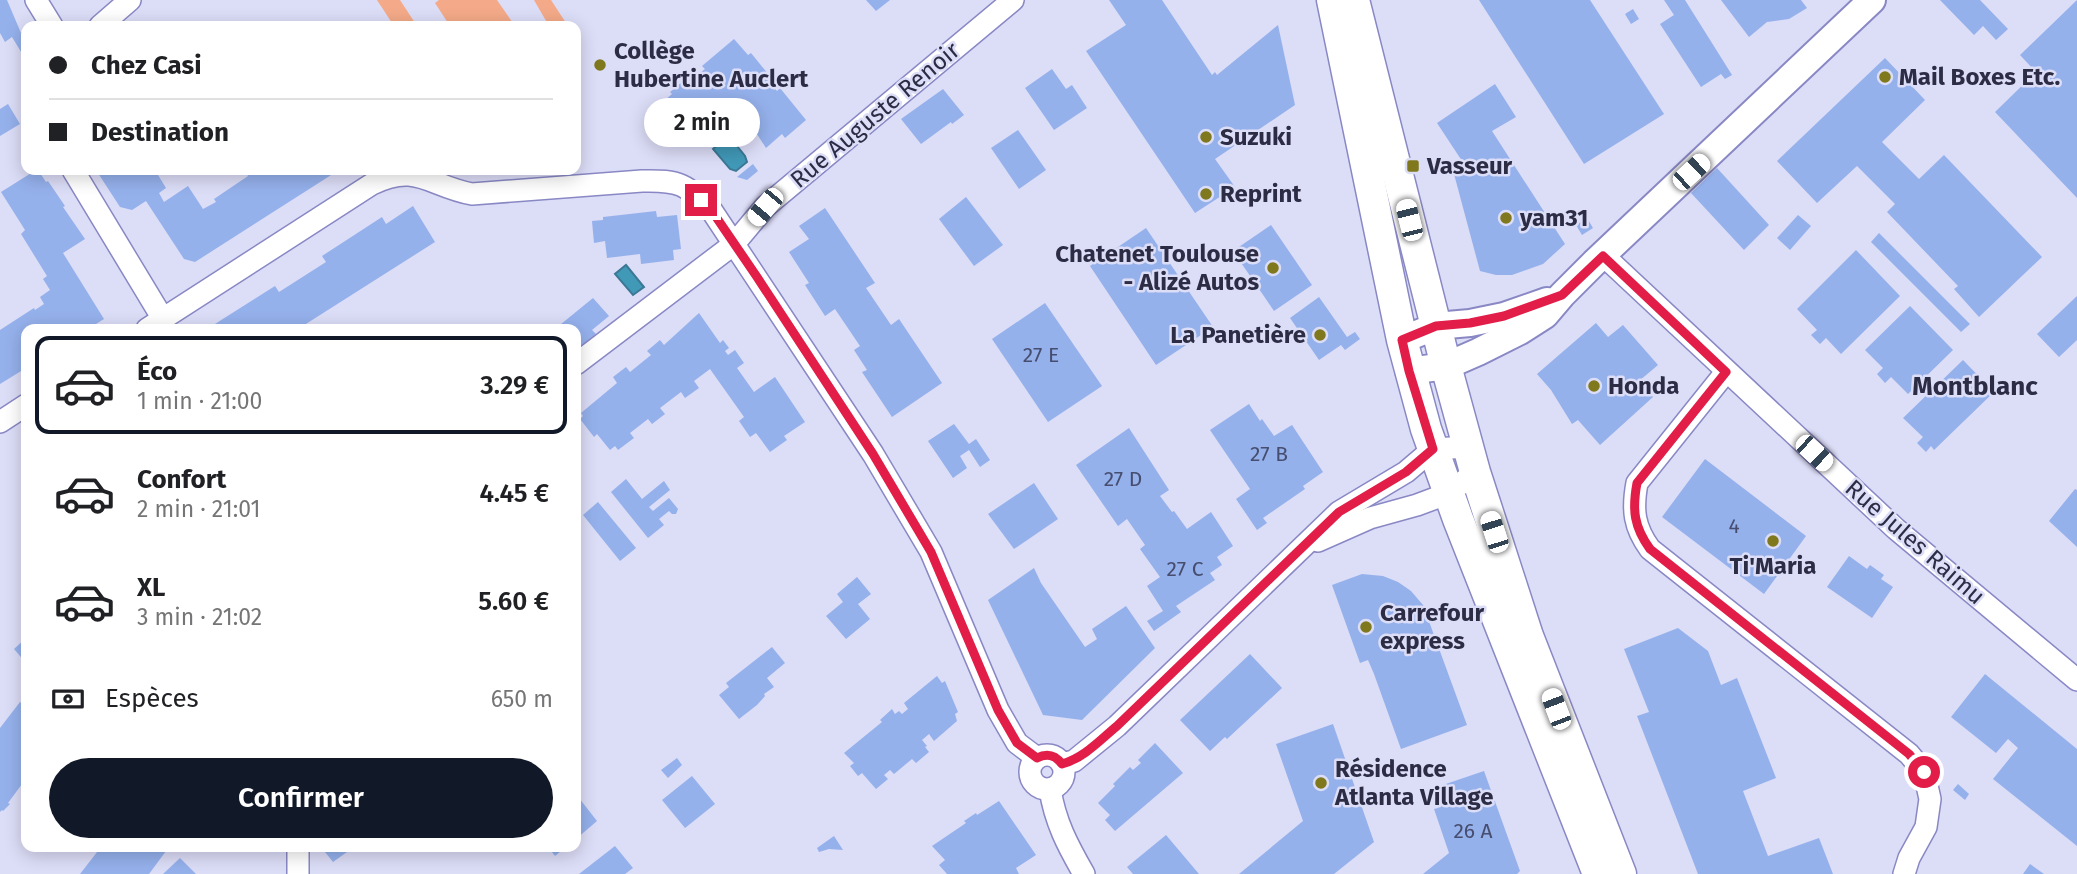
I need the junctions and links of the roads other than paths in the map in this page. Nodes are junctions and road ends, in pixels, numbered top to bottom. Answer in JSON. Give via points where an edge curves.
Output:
{"nodes":[{"id":1,"x":36,"y":0,"type":"edge"},
{"id":2,"x":130,"y":0,"type":"edge"},
{"id":3,"x":1013,"y":0,"type":"edge"},
{"id":4,"x":1332,"y":0,"type":"edge"},
{"id":5,"x":1354,"y":0,"type":"edge"},
{"id":6,"x":1872,"y":0,"type":"edge"},
{"id":7,"x":49,"y":21,"type":"edge"},
{"id":8,"x":106,"y":21,"type":"edge"},
{"id":9,"x":76,"y":175,"type":"edge"},
{"id":10,"x":389,"y":175,"type":"edge"},
{"id":11,"x":414,"y":175,"type":"edge"},
{"id":12,"x":734,"y":244,"type":"junction"},
{"id":13,"x":1603,"y":256,"type":"junction"},
{"id":14,"x":1562,"y":295,"type":"junction"},
{"id":15,"x":155,"y":324,"type":"edge"},
{"id":16,"x":1436,"y":326,"type":"junction"},
{"id":17,"x":1402,"y":340,"type":"junction"},
{"id":18,"x":581,"y":360,"type":"edge"},
{"id":19,"x":1446,"y":366,"type":"junction"},
{"id":20,"x":1409,"y":371,"type":"junction"},
{"id":21,"x":1726,"y":372,"type":"junction"},
{"id":22,"x":21,"y":408,"type":"edge"},
{"id":23,"x":0,"y":422,"type":"edge"},
{"id":24,"x":1433,"y":449,"type":"junction"},
{"id":25,"x":1471,"y":460,"type":"junction"},
{"id":26,"x":1449,"y":493,"type":"junction"},
{"id":27,"x":1301,"y":549,"type":"junction"},
{"id":28,"x":2077,"y":680,"type":"edge"},
{"id":29,"x":1037,"y":758,"type":"junction"},
{"id":30,"x":1062,"y":764,"type":"junction"},
{"id":31,"x":1050,"y":789,"type":"junction"},
{"id":32,"x":299,"y":852,"type":"edge"},
{"id":33,"x":298,"y":874,"type":"edge"},
{"id":34,"x":1084,"y":874,"type":"edge"},
{"id":35,"x":1598,"y":874,"type":"edge"},
{"id":36,"x":1621,"y":874,"type":"edge"},
{"id":37,"x":1904,"y":874,"type":"edge"}],
"edges":[{"from":1,"to":7,"type":"street"},
{"from":2,"to":8,"type":"street"},
{"from":3,"to":12,"type":"street","name":"Rue Auguste Renoir","via":[[765,207]]},
{"from":4,"to":17,"type":"main road"},
{"from":5,"to":16,"type":"main road"},
{"from":6,"to":13,"type":"street"},
{"from":9,"to":15,"type":"street"},
{"from":10,"to":15,"type":"street"},
{"from":11,"to":12,"type":"street","via":[[472,194],[666,180],[691,189]]},
{"from":12,"to":18,"type":"street","name":"Rue Auguste Renoir"},
{"from":12,"to":29,"type":"street","via":[[873,454],[931,552],[998,710],[1017,743]]},
{"from":13,"to":14,"type":"street"},
{"from":13,"to":21,"type":"street","name":"Rue Jules Raimu"},
{"from":14,"to":16,"type":"street","via":[[1504,316]]},
{"from":14,"to":19,"type":"street","via":[[1545,315],[1520,331]]},
{"from":16,"to":17,"type":"street"},
{"from":16,"to":19,"type":"main road"},
{"from":17,"to":20,"type":"main road"},
{"from":19,"to":20,"type":"street"},
{"from":19,"to":25,"type":"main road"},
{"from":20,"to":24,"type":"main road"},
{"from":21,"to":28,"type":"street","name":"Rue Jules Raimu","via":[[1896,529]]},
{"from":21,"to":37,"type":"street","via":[[1637,483],[1634,500],[1640,535],[1650,549],[1909,754],[1924,772],[1930,799],[1926,827]]},
{"from":22,"to":23,"type":"street"},
{"from":24,"to":25,"type":"street"},
{"from":24,"to":26,"type":"main road"},
{"from":24,"to":27,"type":"street","via":[[1406,472],[1339,512]]},
{"from":25,"to":26,"type":"street"},
{"from":25,"to":36,"type":"main road","via":[[1528,636]]},
{"from":26,"to":27,"type":"street","via":[[1370,517]]},
{"from":26,"to":35,"type":"main road"},
{"from":27,"to":30,"type":"street","via":[[1117,726],[1080,757]]},
{"from":29,"to":30,"type":"street","via":[[1048,755]]},
{"from":29,"to":31,"type":"street","via":[[1030,767],[1031,779],[1038,788]]},
{"from":30,"to":31,"type":"street","via":[[1062,780]]},
{"from":31,"to":34,"type":"street","via":[[1054,814]]},
{"from":32,"to":33,"type":"street"}]}
